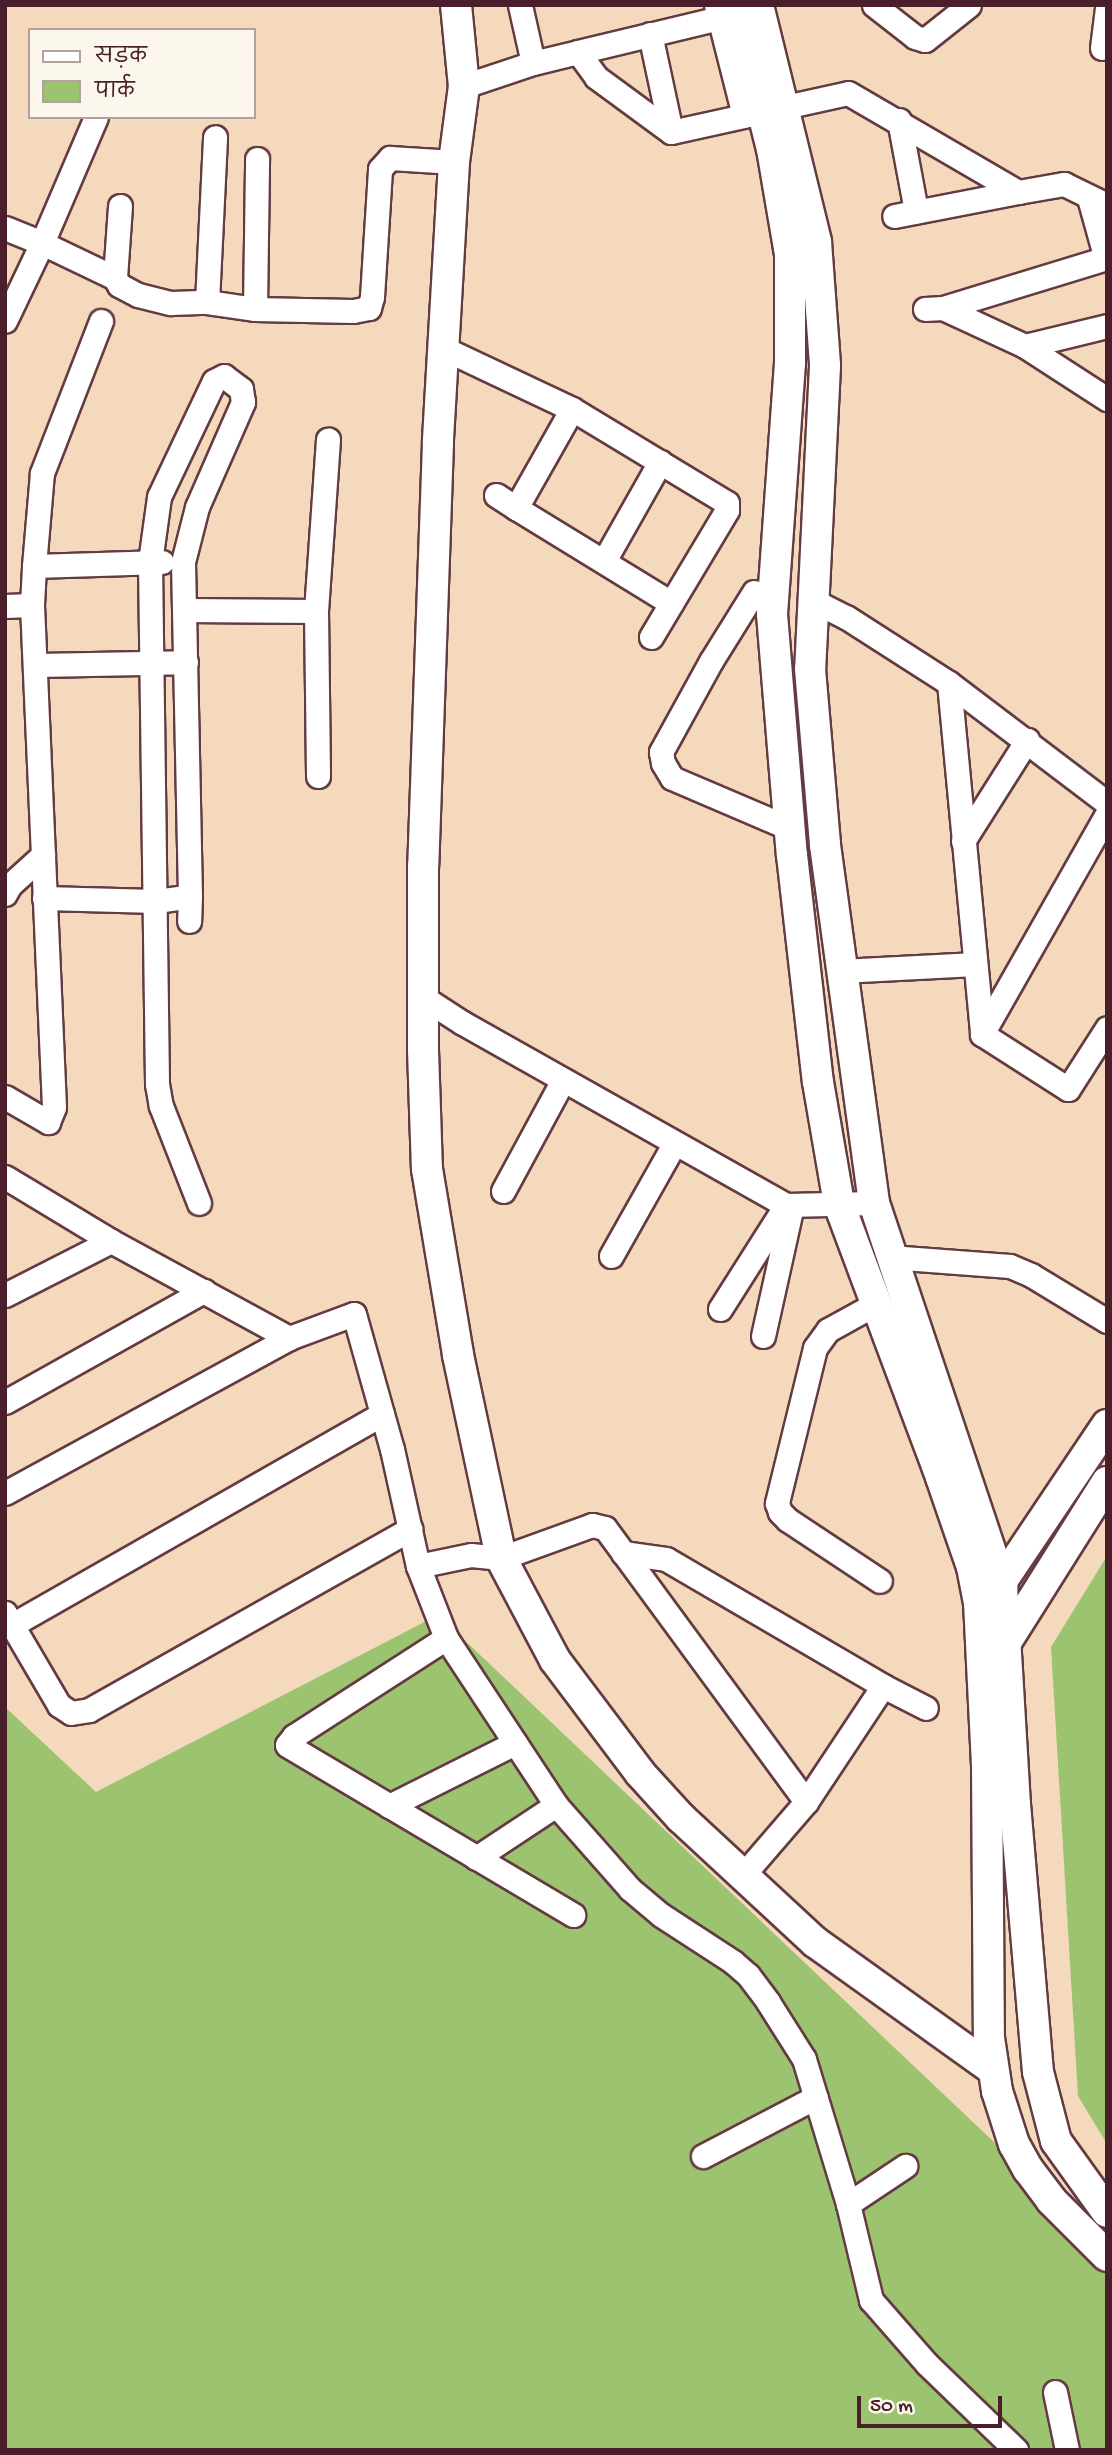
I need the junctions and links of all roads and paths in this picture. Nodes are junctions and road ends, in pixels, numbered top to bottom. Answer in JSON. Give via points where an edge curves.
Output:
{"nodes":[{"id":1,"x":456,"y":5,"type":"edge"},
{"id":2,"x":520,"y":5,"type":"edge"},
{"id":3,"x":758,"y":5,"type":"edge"},
{"id":4,"x":874,"y":5,"type":"edge"},
{"id":5,"x":969,"y":5,"type":"edge"},
{"id":6,"x":1107,"y":8,"type":"edge"},
{"id":7,"x":724,"y":10,"type":"edge"},
{"id":8,"x":650,"y":34,"type":"junction"},
{"id":9,"x":1102,"y":48,"type":"dead end"},
{"id":10,"x":578,"y":52,"type":"junction"},
{"id":11,"x":533,"y":63,"type":"junction"},
{"id":12,"x":464,"y":86,"type":"junction"},
{"id":13,"x":764,"y":111,"type":"junction"},
{"id":14,"x":95,"y":119,"type":"edge"},
{"id":15,"x":899,"y":120,"type":"junction"},
{"id":16,"x":671,"y":132,"type":"junction"},
{"id":17,"x":215,"y":137,"type":"dead end"},
{"id":18,"x":257,"y":159,"type":"dead end"},
{"id":19,"x":454,"y":162,"type":"junction"},
{"id":20,"x":1018,"y":192,"type":"junction"},
{"id":21,"x":1098,"y":202,"type":"edge"},
{"id":22,"x":120,"y":206,"type":"dead end"},
{"id":23,"x":5,"y":228,"type":"edge"},
{"id":24,"x":42,"y":243,"type":"junction"},
{"id":25,"x":1106,"y":259,"type":"edge"},
{"id":26,"x":115,"y":278,"type":"junction"},
{"id":27,"x":206,"y":302,"type":"junction"},
{"id":28,"x":255,"y":309,"type":"junction"},
{"id":29,"x":5,"y":321,"type":"edge"},
{"id":30,"x":101,"y":321,"type":"dead end"},
{"id":31,"x":1107,"y":326,"type":"edge"},
{"id":32,"x":1025,"y":346,"type":"junction"},
{"id":33,"x":445,"y":349,"type":"junction"},
{"id":34,"x":1107,"y":400,"type":"edge"},
{"id":35,"x":572,"y":409,"type":"junction"},
{"id":36,"x":328,"y":439,"type":"dead end"},
{"id":37,"x":660,"y":461,"type":"junction"},
{"id":38,"x":496,"y":495,"type":"dead end"},
{"id":39,"x":516,"y":508,"type":"junction"},
{"id":40,"x":604,"y":561,"type":"junction"},
{"id":41,"x":150,"y":562,"type":"junction"},
{"id":42,"x":183,"y":562,"type":"junction"},
{"id":43,"x":34,"y":566,"type":"junction"},
{"id":44,"x":754,"y":592,"type":"dead end"},
{"id":45,"x":811,"y":600,"type":"junction"},
{"id":46,"x":671,"y":603,"type":"junction"},
{"id":47,"x":32,"y":605,"type":"junction"},
{"id":48,"x":5,"y":606,"type":"edge"},
{"id":49,"x":184,"y":610,"type":"junction"},
{"id":50,"x":316,"y":611,"type":"junction"},
{"id":51,"x":651,"y":637,"type":"dead end"},
{"id":52,"x":186,"y":662,"type":"junction"},
{"id":53,"x":151,"y":663,"type":"junction"},
{"id":54,"x":35,"y":665,"type":"junction"},
{"id":55,"x":949,"y":683,"type":"junction"},
{"id":56,"x":1027,"y":740,"type":"junction"},
{"id":57,"x":318,"y":776,"type":"dead end"},
{"id":58,"x":1107,"y":803,"type":"edge"},
{"id":59,"x":1107,"y":814,"type":"edge"},
{"id":60,"x":789,"y":828,"type":"junction"},
{"id":61,"x":962,"y":841,"type":"junction"},
{"id":62,"x":43,"y":855,"type":"junction"},
{"id":63,"x":5,"y":894,"type":"edge"},
{"id":64,"x":190,"y":896,"type":"junction"},
{"id":65,"x":44,"y":898,"type":"junction"},
{"id":66,"x":156,"y":901,"type":"junction"},
{"id":67,"x":189,"y":921,"type":"dead end"},
{"id":68,"x":974,"y":964,"type":"junction"},
{"id":69,"x":842,"y":971,"type":"junction"},
{"id":70,"x":424,"y":998,"type":"junction"},
{"id":71,"x":1107,"y":1028,"type":"edge"},
{"id":72,"x":982,"y":1034,"type":"junction"},
{"id":73,"x":563,"y":1080,"type":"junction"},
{"id":74,"x":5,"y":1097,"type":"edge"},
{"id":75,"x":674,"y":1144,"type":"junction"},
{"id":76,"x":8,"y":1183,"type":"edge"},
{"id":77,"x":503,"y":1191,"type":"dead end"},
{"id":78,"x":198,"y":1203,"type":"dead end"},
{"id":79,"x":874,"y":1203,"type":"junction"},
{"id":80,"x":839,"y":1204,"type":"junction"},
{"id":81,"x":789,"y":1205,"type":"junction"},
{"id":82,"x":111,"y":1241,"type":"junction"},
{"id":83,"x":611,"y":1256,"type":"dead end"},
{"id":84,"x":890,"y":1256,"type":"junction"},
{"id":85,"x":204,"y":1291,"type":"junction"},
{"id":86,"x":5,"y":1295,"type":"edge"},
{"id":87,"x":877,"y":1303,"type":"junction"},
{"id":88,"x":720,"y":1309,"type":"dead end"},
{"id":89,"x":1107,"y":1321,"type":"edge"},
{"id":90,"x":763,"y":1336,"type":"dead end"},
{"id":91,"x":289,"y":1338,"type":"junction"},
{"id":92,"x":5,"y":1402,"type":"edge"},
{"id":93,"x":382,"y":1414,"type":"junction"},
{"id":94,"x":1107,"y":1425,"type":"edge"},
{"id":95,"x":1107,"y":1482,"type":"edge"},
{"id":96,"x":5,"y":1493,"type":"edge"},
{"id":97,"x":410,"y":1529,"type":"junction"},
{"id":98,"x":624,"y":1553,"type":"junction"},
{"id":99,"x":501,"y":1558,"type":"junction"},
{"id":100,"x":418,"y":1566,"type":"junction"},
{"id":101,"x":880,"y":1581,"type":"dead end"},
{"id":102,"x":1002,"y":1586,"type":"junction"},
{"id":103,"x":980,"y":1609,"type":"junction"},
{"id":104,"x":9,"y":1619,"type":"edge"},
{"id":105,"x":446,"y":1638,"type":"junction"},
{"id":106,"x":1006,"y":1644,"type":"junction"},
{"id":107,"x":985,"y":1668,"type":"junction"},
{"id":108,"x":883,"y":1686,"type":"junction"},
{"id":109,"x":926,"y":1707,"type":"dead end"},
{"id":110,"x":515,"y":1743,"type":"junction"},
{"id":111,"x":806,"y":1802,"type":"junction"},
{"id":112,"x":556,"y":1805,"type":"junction"},
{"id":113,"x":389,"y":1806,"type":"junction"},
{"id":114,"x":476,"y":1858,"type":"junction"},
{"id":115,"x":743,"y":1875,"type":"junction"},
{"id":116,"x":573,"y":1915,"type":"dead end"},
{"id":117,"x":992,"y":2068,"type":"junction"},
{"id":118,"x":816,"y":2097,"type":"junction"},
{"id":119,"x":703,"y":2156,"type":"dead end"},
{"id":120,"x":905,"y":2166,"type":"dead end"},
{"id":121,"x":848,"y":2204,"type":"junction"},
{"id":122,"x":1107,"y":2212,"type":"edge"},
{"id":123,"x":1107,"y":2256,"type":"edge"},
{"id":124,"x":1055,"y":2392,"type":"dead end"},
{"id":125,"x":1016,"y":2450,"type":"edge"},
{"id":126,"x":1067,"y":2450,"type":"edge"}],
"edges":[{"from":1,"to":12,"type":"street"},
{"from":2,"to":11,"type":"street"},
{"from":3,"to":13,"type":"street"},
{"from":4,"to":5,"type":"street","via":[[925,40]]},
{"from":6,"to":9,"type":"street"},
{"from":7,"to":8,"type":"street"},
{"from":7,"to":13,"type":"street"},
{"from":8,"to":10,"type":"street"},
{"from":8,"to":16,"type":"street"},
{"from":10,"to":11,"type":"street"},
{"from":10,"to":16,"type":"street","via":[[596,77]]},
{"from":11,"to":12,"type":"street"},
{"from":12,"to":19,"type":"street"},
{"from":13,"to":15,"type":"street","via":[[848,93]]},
{"from":13,"to":16,"type":"street"},
{"from":13,"to":45,"type":"street","via":[[816,242],[825,366]]},
{"from":13,"to":60,"type":"street","via":[[790,254],[790,363],[772,614]]},
{"from":14,"to":24,"type":"street"},
{"from":15,"to":20,"type":"street"},
{"from":15,"to":20,"type":"street","via":[[905,213]]},
{"from":17,"to":27,"type":"street"},
{"from":18,"to":28,"type":"street"},
{"from":19,"to":28,"type":"street","via":[[390,158],[380,169],[369,309]]},
{"from":19,"to":33,"type":"street"},
{"from":20,"to":21,"type":"street","via":[[1064,184]]},
{"from":21,"to":25,"type":"street"},
{"from":22,"to":26,"type":"street"},
{"from":23,"to":24,"type":"street"},
{"from":24,"to":26,"type":"street"},
{"from":24,"to":29,"type":"street"},
{"from":25,"to":32,"type":"street","via":[[934,308]]},
{"from":26,"to":27,"type":"street","via":[[138,295],[171,303]]},
{"from":27,"to":28,"type":"street"},
{"from":30,"to":43,"type":"street","via":[[42,472]]},
{"from":31,"to":32,"type":"street"},
{"from":32,"to":34,"type":"street"},
{"from":33,"to":35,"type":"street"},
{"from":33,"to":70,"type":"street","via":[[425,799]]},
{"from":35,"to":37,"type":"street"},
{"from":35,"to":39,"type":"street"},
{"from":36,"to":50,"type":"street"},
{"from":37,"to":40,"type":"street"},
{"from":37,"to":46,"type":"street","via":[[729,506]]},
{"from":38,"to":39,"type":"street"},
{"from":39,"to":40,"type":"street"},
{"from":40,"to":46,"type":"street"},
{"from":41,"to":42,"type":"street"},
{"from":41,"to":42,"type":"street","via":[[159,497],[214,381],[224,376],[241,389],[243,402],[197,507]]},
{"from":41,"to":43,"type":"street"},
{"from":41,"to":53,"type":"street"},
{"from":42,"to":49,"type":"street"},
{"from":43,"to":47,"type":"street"},
{"from":44,"to":60,"type":"street","via":[[661,751],[672,778]]},
{"from":45,"to":55,"type":"street"},
{"from":45,"to":69,"type":"street","via":[[810,669],[825,845]]},
{"from":46,"to":51,"type":"street"},
{"from":47,"to":48,"type":"street"},
{"from":47,"to":54,"type":"street"},
{"from":49,"to":50,"type":"street"},
{"from":49,"to":52,"type":"street"},
{"from":50,"to":57,"type":"street"},
{"from":52,"to":53,"type":"street"},
{"from":52,"to":64,"type":"street"},
{"from":53,"to":54,"type":"street"},
{"from":53,"to":66,"type":"street"},
{"from":54,"to":62,"type":"street"},
{"from":55,"to":56,"type":"street"},
{"from":55,"to":61,"type":"street"},
{"from":56,"to":58,"type":"street"},
{"from":56,"to":61,"type":"street"},
{"from":59,"to":72,"type":"street"},
{"from":60,"to":80,"type":"street","via":[[818,1082]]},
{"from":61,"to":68,"type":"street"},
{"from":62,"to":63,"type":"street"},
{"from":62,"to":65,"type":"street"},
{"from":64,"to":66,"type":"street"},
{"from":64,"to":67,"type":"street"},
{"from":65,"to":66,"type":"street"},
{"from":65,"to":74,"type":"street","via":[[54,1107],[48,1122]]},
{"from":66,"to":78,"type":"street","via":[[157,1084]]},
{"from":68,"to":69,"type":"street"},
{"from":68,"to":72,"type":"street"},
{"from":69,"to":79,"type":"street"},
{"from":70,"to":73,"type":"street"},
{"from":70,"to":99,"type":"street","via":[[427,1169],[458,1356]]},
{"from":71,"to":72,"type":"street","via":[[1068,1089]]},
{"from":73,"to":75,"type":"street"},
{"from":73,"to":77,"type":"street"},
{"from":75,"to":81,"type":"street"},
{"from":75,"to":83,"type":"street"},
{"from":76,"to":82,"type":"street"},
{"from":79,"to":80,"type":"street"},
{"from":79,"to":84,"type":"street"},
{"from":80,"to":81,"type":"street"},
{"from":80,"to":87,"type":"street"},
{"from":81,"to":88,"type":"street"},
{"from":81,"to":90,"type":"street"},
{"from":82,"to":85,"type":"street"},
{"from":82,"to":86,"type":"street"},
{"from":84,"to":89,"type":"street","via":[[1010,1266]]},
{"from":84,"to":102,"type":"street"},
{"from":85,"to":91,"type":"street"},
{"from":85,"to":92,"type":"street"},
{"from":87,"to":101,"type":"street","via":[[828,1330],[815,1348],[777,1503],[788,1520]]},
{"from":87,"to":103,"type":"street","via":[[967,1554]]},
{"from":91,"to":93,"type":"street","via":[[354,1314]]},
{"from":91,"to":96,"type":"street"},
{"from":93,"to":97,"type":"street"},
{"from":93,"to":104,"type":"street"},
{"from":94,"to":102,"type":"street"},
{"from":95,"to":106,"type":"street"},
{"from":97,"to":100,"type":"street"},
{"from":97,"to":104,"type":"street","via":[[89,1710],[71,1713],[59,1705]]},
{"from":98,"to":99,"type":"street","via":[[605,1528],[592,1525]]},
{"from":98,"to":108,"type":"street","via":[[666,1559]]},
{"from":98,"to":111,"type":"street"},
{"from":99,"to":100,"type":"street","via":[[471,1555]]},
{"from":99,"to":115,"type":"street","via":[[555,1660],[639,1773]]},
{"from":100,"to":105,"type":"street"},
{"from":102,"to":103,"type":"street"},
{"from":102,"to":106,"type":"street"},
{"from":103,"to":107,"type":"street"},
{"from":105,"to":110,"type":"street"},
{"from":105,"to":113,"type":"street","via":[[294,1736],[287,1745]]},
{"from":106,"to":107,"type":"street"},
{"from":106,"to":122,"type":"street","via":[[1038,2072],[1056,2141]]},
{"from":107,"to":117,"type":"street"},
{"from":108,"to":109,"type":"street"},
{"from":108,"to":111,"type":"street"},
{"from":110,"to":112,"type":"street"},
{"from":110,"to":113,"type":"street"},
{"from":111,"to":115,"type":"street"},
{"from":112,"to":114,"type":"street"},
{"from":112,"to":118,"type":"street","via":[[643,1903],[748,1975],[804,2059]]},
{"from":113,"to":114,"type":"street"},
{"from":114,"to":116,"type":"street"},
{"from":115,"to":117,"type":"street","via":[[815,1942]]},
{"from":117,"to":123,"type":"street","via":[[1014,2144],[1028,2169],[1051,2200]]},
{"from":118,"to":119,"type":"street"},
{"from":118,"to":121,"type":"street"},
{"from":120,"to":121,"type":"street"},
{"from":121,"to":125,"type":"street","via":[[871,2300],[927,2364]]},
{"from":124,"to":126,"type":"street"}]}
